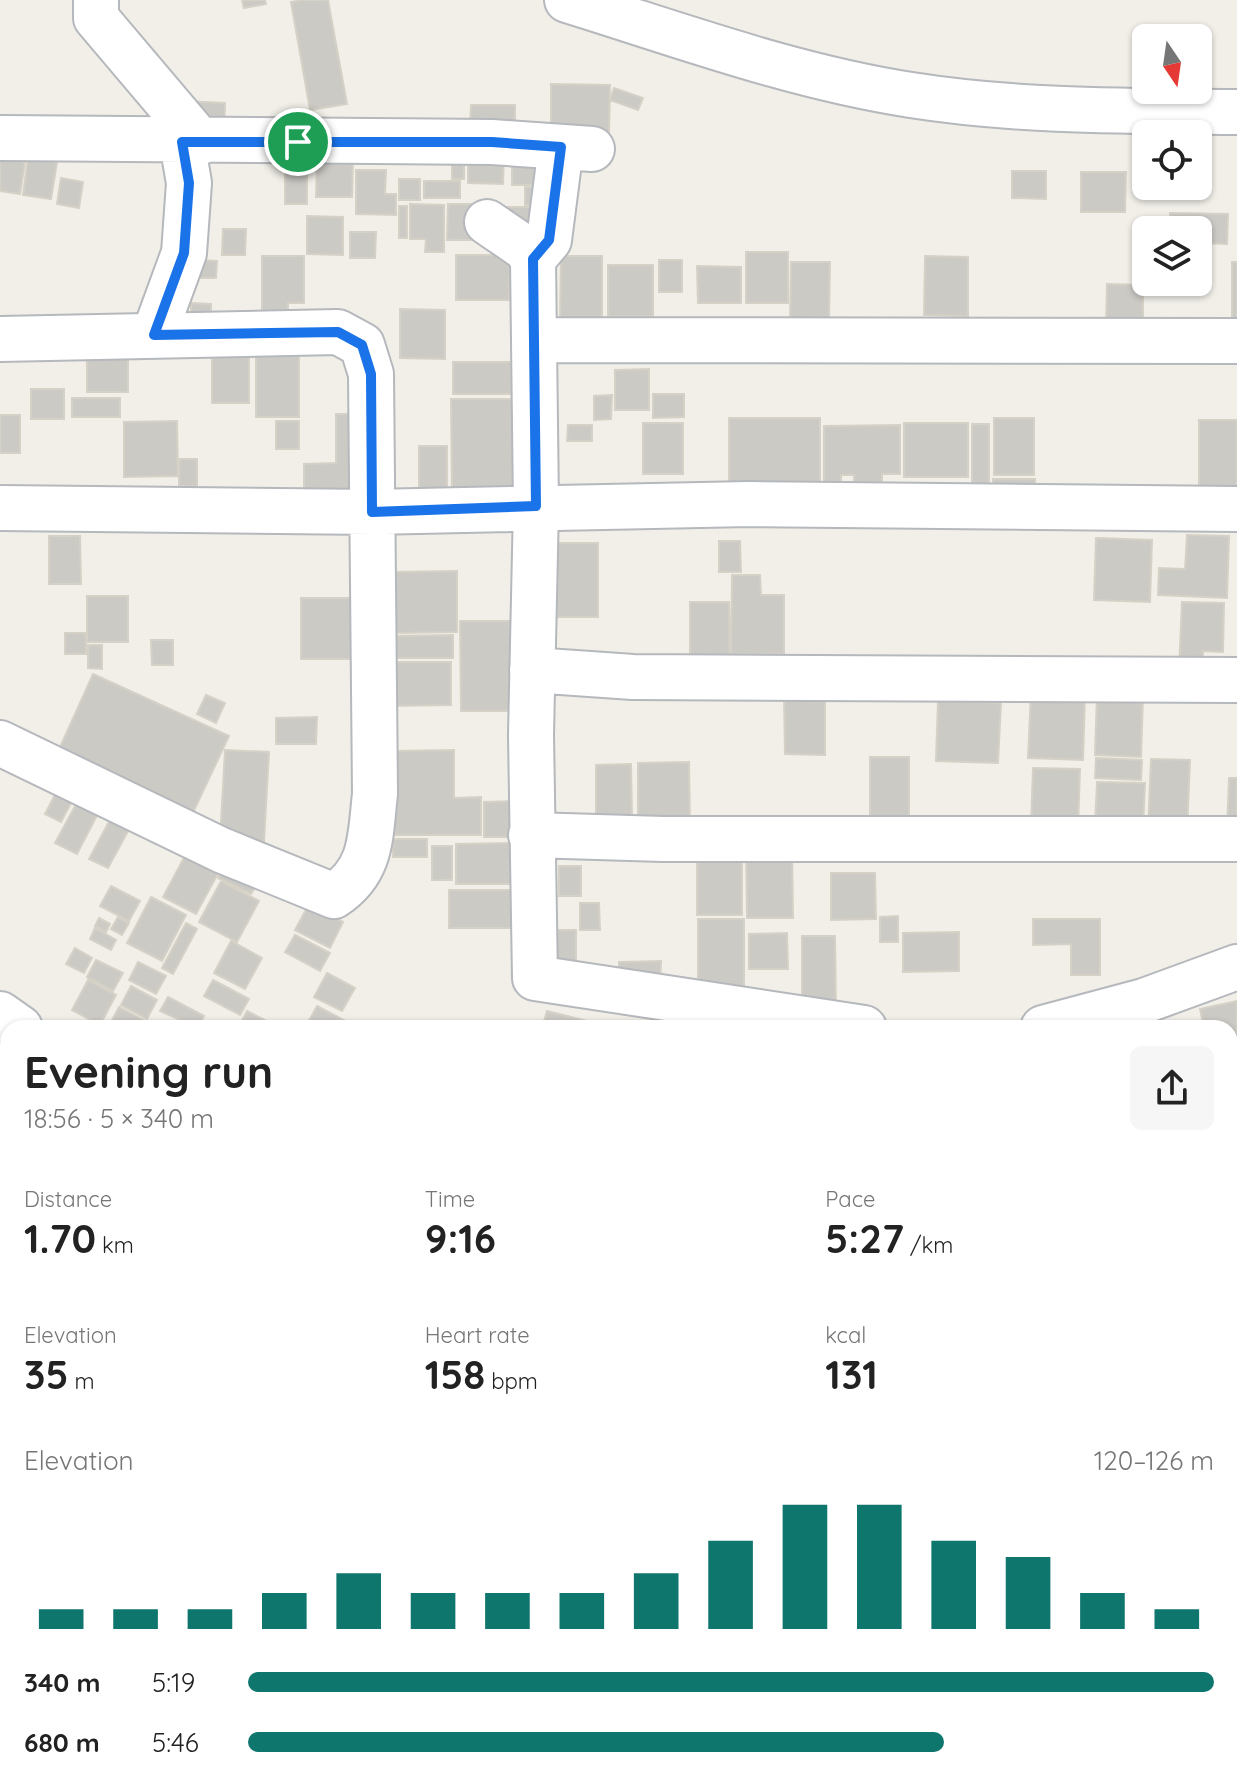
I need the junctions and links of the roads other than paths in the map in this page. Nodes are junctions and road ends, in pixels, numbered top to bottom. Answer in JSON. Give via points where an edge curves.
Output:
{"nodes":[{"id":1,"x":96,"y":0,"type":"edge"},
{"id":2,"x":567,"y":0,"type":"edge"},
{"id":3,"x":1237,"y":112,"type":"edge"},
{"id":4,"x":0,"y":138,"type":"edge"},
{"id":5,"x":192,"y":142,"type":"junction"},
{"id":6,"x":487,"y":222,"type":"dead end"},
{"id":7,"x":533,"y":259,"type":"junction"},
{"id":8,"x":154,"y":335,"type":"junction"},
{"id":9,"x":0,"y":339,"type":"edge"},
{"id":10,"x":536,"y":340,"type":"junction"},
{"id":11,"x":1237,"y":341,"type":"edge"},
{"id":12,"x":536,"y":506,"type":"junction"},
{"id":13,"x":0,"y":508,"type":"edge"},
{"id":14,"x":1237,"y":509,"type":"edge"},
{"id":15,"x":372,"y":512,"type":"junction"},
{"id":16,"x":532,"y":670,"type":"junction"},
{"id":17,"x":1237,"y":680,"type":"edge"},
{"id":18,"x":0,"y":743,"type":"edge"},
{"id":19,"x":531,"y":835,"type":"junction"},
{"id":20,"x":1237,"y":839,"type":"edge"},
{"id":21,"x":1237,"y":967,"type":"edge"},
{"id":22,"x":811,"y":1020,"type":"edge"},
{"id":23,"x":1074,"y":1020,"type":"edge"}],
"edges":[{"from":1,"to":5,"type":"street","via":[[96,18]]},
{"from":2,"to":3,"type":"street","via":[[751,58],[908,95],[1067,110]]},
{"from":4,"to":5,"type":"street"},
{"from":5,"to":7,"type":"street","via":[[492,142],[577,148],[549,240]]},
{"from":5,"to":8,"type":"street","via":[[184,253]]},
{"from":6,"to":7,"type":"street"},
{"from":7,"to":10,"type":"street"},
{"from":8,"to":9,"type":"street"},
{"from":8,"to":15,"type":"street","via":[[338,332],[362,345],[371,374]]},
{"from":10,"to":11,"type":"street"},
{"from":10,"to":12,"type":"street"},
{"from":12,"to":14,"type":"street"},
{"from":12,"to":15,"type":"street"},
{"from":12,"to":16,"type":"street"},
{"from":13,"to":15,"type":"street"},
{"from":15,"to":18,"type":"street","via":[[375,794],[360,873],[334,896],[221,850]]},
{"from":16,"to":17,"type":"street","via":[[633,677]]},
{"from":16,"to":19,"type":"street"},
{"from":19,"to":20,"type":"street"},
{"from":19,"to":22,"type":"street","via":[[535,978]]},
{"from":21,"to":23,"type":"street"}]}
